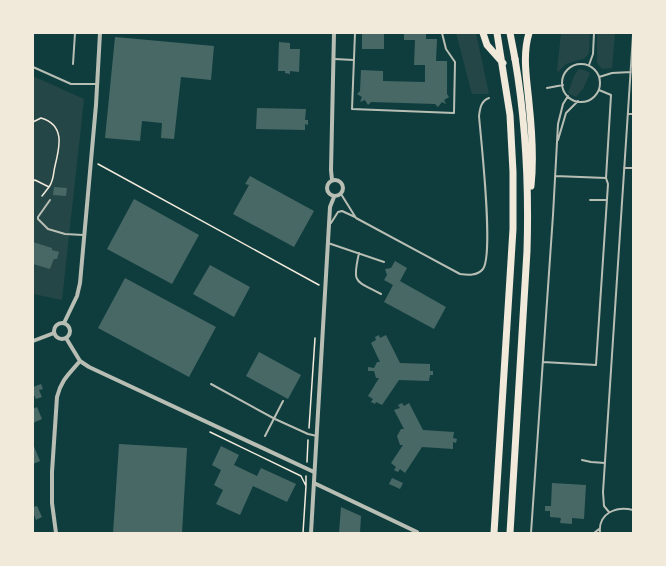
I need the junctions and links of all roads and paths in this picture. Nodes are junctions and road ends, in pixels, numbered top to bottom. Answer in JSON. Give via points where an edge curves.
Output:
{"nodes":[{"id":1,"x":34,"y":33,"type":"edge"},
{"id":2,"x":75,"y":33,"type":"edge"},
{"id":3,"x":100,"y":33,"type":"edge"},
{"id":4,"x":334,"y":33,"type":"edge"},
{"id":5,"x":355,"y":33,"type":"edge"},
{"id":6,"x":442,"y":33,"type":"edge"},
{"id":7,"x":483,"y":33,"type":"edge"},
{"id":8,"x":497,"y":33,"type":"edge"},
{"id":9,"x":510,"y":33,"type":"edge"},
{"id":10,"x":529,"y":33,"type":"edge"},
{"id":11,"x":594,"y":33,"type":"edge"},
{"id":12,"x":633,"y":35,"type":"edge"},
{"id":13,"x":33,"y":38,"type":"edge"},
{"id":14,"x":334,"y":59,"type":"junction"},
{"id":15,"x":354,"y":60,"type":"junction"},
{"id":16,"x":503,"y":63,"type":"junction"},
{"id":17,"x":73,"y":64,"type":"dead end"},
{"id":18,"x":589,"y":66,"type":"junction"},
{"id":19,"x":33,"y":67,"type":"edge"},
{"id":20,"x":631,"y":72,"type":"junction"},
{"id":21,"x":599,"y":77,"type":"junction"},
{"id":22,"x":96,"y":84,"type":"junction"},
{"id":23,"x":563,"y":85,"type":"junction"},
{"id":24,"x":547,"y":88,"type":"dead end"},
{"id":25,"x":599,"y":90,"type":"junction"},
{"id":26,"x":568,"y":96,"type":"junction"},
{"id":27,"x":489,"y":98,"type":"dead end"},
{"id":28,"x":578,"y":101,"type":"junction"},
{"id":29,"x":628,"y":114,"type":"junction"},
{"id":30,"x":633,"y":114,"type":"edge"},
{"id":31,"x":33,"y":122,"type":"edge"},
{"id":32,"x":558,"y":143,"type":"junction"},
{"id":33,"x":91,"y":160,"type":"junction"},
{"id":34,"x":624,"y":168,"type":"junction"},
{"id":35,"x":633,"y":168,"type":"edge"},
{"id":36,"x":555,"y":176,"type":"junction"},
{"id":37,"x":606,"y":178,"type":"junction"},
{"id":38,"x":332,"y":180,"type":"junction"},
{"id":39,"x":33,"y":181,"type":"edge"},
{"id":40,"x":49,"y":187,"type":"junction"},
{"id":41,"x":341,"y":194,"type":"junction"},
{"id":42,"x":42,"y":196,"type":"dead end"},
{"id":43,"x":334,"y":197,"type":"junction"},
{"id":44,"x":50,"y":200,"type":"dead end"},
{"id":45,"x":590,"y":200,"type":"dead end"},
{"id":46,"x":607,"y":200,"type":"junction"},
{"id":47,"x":528,"y":208,"type":"junction"},
{"id":48,"x":356,"y":218,"type":"junction"},
{"id":49,"x":329,"y":226,"type":"junction"},
{"id":50,"x":83,"y":235,"type":"junction"},
{"id":51,"x":328,"y":243,"type":"junction"},
{"id":52,"x":359,"y":254,"type":"junction"},
{"id":53,"x":384,"y":262,"type":"dead end"},
{"id":54,"x":325,"y":285,"type":"junction"},
{"id":55,"x":381,"y":294,"type":"dead end"},
{"id":56,"x":64,"y":323,"type":"junction"},
{"id":57,"x":54,"y":333,"type":"junction"},
{"id":58,"x":315,"y":335,"type":"dead end"},
{"id":59,"x":66,"y":338,"type":"junction"},
{"id":60,"x":33,"y":341,"type":"edge"},
{"id":61,"x":80,"y":361,"type":"junction"},
{"id":62,"x":543,"y":362,"type":"junction"},
{"id":63,"x":211,"y":384,"type":"dead end"},
{"id":64,"x":283,"y":401,"type":"dead end"},
{"id":65,"x":275,"y":419,"type":"junction"},
{"id":66,"x":210,"y":432,"type":"dead end"},
{"id":67,"x":308,"y":434,"type":"junction"},
{"id":68,"x":265,"y":436,"type":"dead end"},
{"id":69,"x":317,"y":436,"type":"junction"},
{"id":70,"x":582,"y":460,"type":"dead end"},
{"id":71,"x":605,"y":463,"type":"junction"},
{"id":72,"x":306,"y":469,"type":"junction"},
{"id":73,"x":314,"y":472,"type":"junction"},
{"id":74,"x":314,"y":483,"type":"junction"},
{"id":75,"x":306,"y":486,"type":"junction"},
{"id":76,"x":633,"y":510,"type":"edge"},
{"id":77,"x":609,"y":512,"type":"junction"},
{"id":78,"x":599,"y":529,"type":"junction"},
{"id":79,"x":417,"y":532,"type":"dead end"},
{"id":80,"x":56,"y":533,"type":"edge"},
{"id":81,"x":303,"y":533,"type":"edge"},
{"id":82,"x":311,"y":533,"type":"edge"},
{"id":83,"x":494,"y":533,"type":"edge"},
{"id":84,"x":510,"y":533,"type":"edge"},
{"id":85,"x":531,"y":533,"type":"edge"},
{"id":86,"x":594,"y":533,"type":"edge"},
{"id":87,"x":600,"y":533,"type":"edge"}],
"edges":[{"from":1,"to":13,"type":"lane"},
{"from":2,"to":17,"type":"lane"},
{"from":3,"to":22,"type":"street"},
{"from":4,"to":14,"type":"street"},
{"from":5,"to":15,"type":"lane"},
{"from":6,"to":15,"type":"lane","via":[[446,49],[455,62],[454,113],[352,109]]},
{"from":7,"to":16,"type":"highway","via":[[487,45]]},
{"from":8,"to":16,"type":"highway"},
{"from":9,"to":47,"type":"highway","via":[[524,116]]},
{"from":10,"to":47,"type":"highway","via":[[526,79],[533,166]]},
{"from":11,"to":18,"type":"lane","via":[[593,54]]},
{"from":12,"to":20,"type":"lane"},
{"from":14,"to":15,"type":"lane"},
{"from":14,"to":38,"type":"street"},
{"from":16,"to":83,"type":"highway","via":[[510,115],[513,229]]},
{"from":18,"to":21,"type":"lane"},
{"from":18,"to":23,"type":"lane","via":[[574,65],[563,77]]},
{"from":19,"to":22,"type":"lane","via":[[71,84]]},
{"from":20,"to":21,"type":"lane"},
{"from":20,"to":29,"type":"lane"},
{"from":21,"to":25,"type":"lane"},
{"from":22,"to":33,"type":"street"},
{"from":23,"to":24,"type":"lane"},
{"from":23,"to":26,"type":"lane"},
{"from":25,"to":28,"type":"lane","via":[[590,99]]},
{"from":25,"to":37,"type":"lane","via":[[611,95]]},
{"from":26,"to":28,"type":"lane"},
{"from":26,"to":32,"type":"lane","via":[[563,104],[558,124]]},
{"from":27,"to":48,"type":"lane","via":[[480,105],[479,116],[486,188],[487,259],[483,268],[470,275],[460,274]]},
{"from":28,"to":32,"type":"lane","via":[[566,112]]},
{"from":29,"to":30,"type":"lane"},
{"from":29,"to":34,"type":"lane"},
{"from":31,"to":40,"type":"path","via":[[40,118],[49,120],[57,131],[60,142],[53,181]]},
{"from":32,"to":36,"type":"lane"},
{"from":33,"to":50,"type":"street"},
{"from":33,"to":54,"type":"path","via":[[318,285]]},
{"from":34,"to":35,"type":"lane"},
{"from":34,"to":71,"type":"lane"},
{"from":36,"to":37,"type":"lane"},
{"from":36,"to":62,"type":"lane"},
{"from":37,"to":46,"type":"lane"},
{"from":38,"to":41,"type":"street","via":[[342,183]]},
{"from":38,"to":43,"type":"street","via":[[326,187],[328,194]]},
{"from":39,"to":40,"type":"path"},
{"from":40,"to":42,"type":"path"},
{"from":41,"to":43,"type":"street"},
{"from":41,"to":48,"type":"lane"},
{"from":43,"to":49,"type":"street","via":[[330,207]]},
{"from":44,"to":50,"type":"lane","via":[[38,219],[48,229],[65,234]]},
{"from":45,"to":46,"type":"lane"},
{"from":46,"to":62,"type":"lane","via":[[596,365]]},
{"from":47,"to":84,"type":"highway"},
{"from":48,"to":49,"type":"lane","via":[[342,211],[338,212]]},
{"from":49,"to":51,"type":"street"},
{"from":50,"to":56,"type":"street","via":[[80,283],[77,296]]},
{"from":51,"to":52,"type":"lane"},
{"from":51,"to":54,"type":"street"},
{"from":52,"to":53,"type":"lane"},
{"from":52,"to":55,"type":"lane","via":[[356,278],[360,283]]},
{"from":54,"to":69,"type":"street"},
{"from":56,"to":57,"type":"street","via":[[57,324]]},
{"from":56,"to":59,"type":"street","via":[[70,330]]},
{"from":57,"to":59,"type":"street","via":[[60,339]]},
{"from":57,"to":60,"type":"street"},
{"from":58,"to":67,"type":"path"},
{"from":59,"to":61,"type":"street"},
{"from":61,"to":72,"type":"street","via":[[89,368]]},
{"from":61,"to":80,"type":"street","via":[[59,387],[57,398],[52,472],[52,503]]},
{"from":62,"to":85,"type":"lane"},
{"from":63,"to":65,"type":"lane"},
{"from":64,"to":65,"type":"lane"},
{"from":65,"to":67,"type":"lane"},
{"from":65,"to":68,"type":"lane"},
{"from":66,"to":75,"type":"path","via":[[301,476]]},
{"from":67,"to":69,"type":"lane"},
{"from":67,"to":72,"type":"path"},
{"from":69,"to":73,"type":"street"},
{"from":70,"to":71,"type":"lane"},
{"from":71,"to":77,"type":"lane","via":[[604,506]]},
{"from":72,"to":73,"type":"street"},
{"from":72,"to":75,"type":"path"},
{"from":73,"to":74,"type":"street"},
{"from":74,"to":79,"type":"street"},
{"from":74,"to":82,"type":"street"},
{"from":75,"to":81,"type":"path"},
{"from":76,"to":77,"type":"lane","via":[[621,508]]},
{"from":77,"to":78,"type":"lane"},
{"from":78,"to":86,"type":"lane"},
{"from":78,"to":87,"type":"lane"}]}
